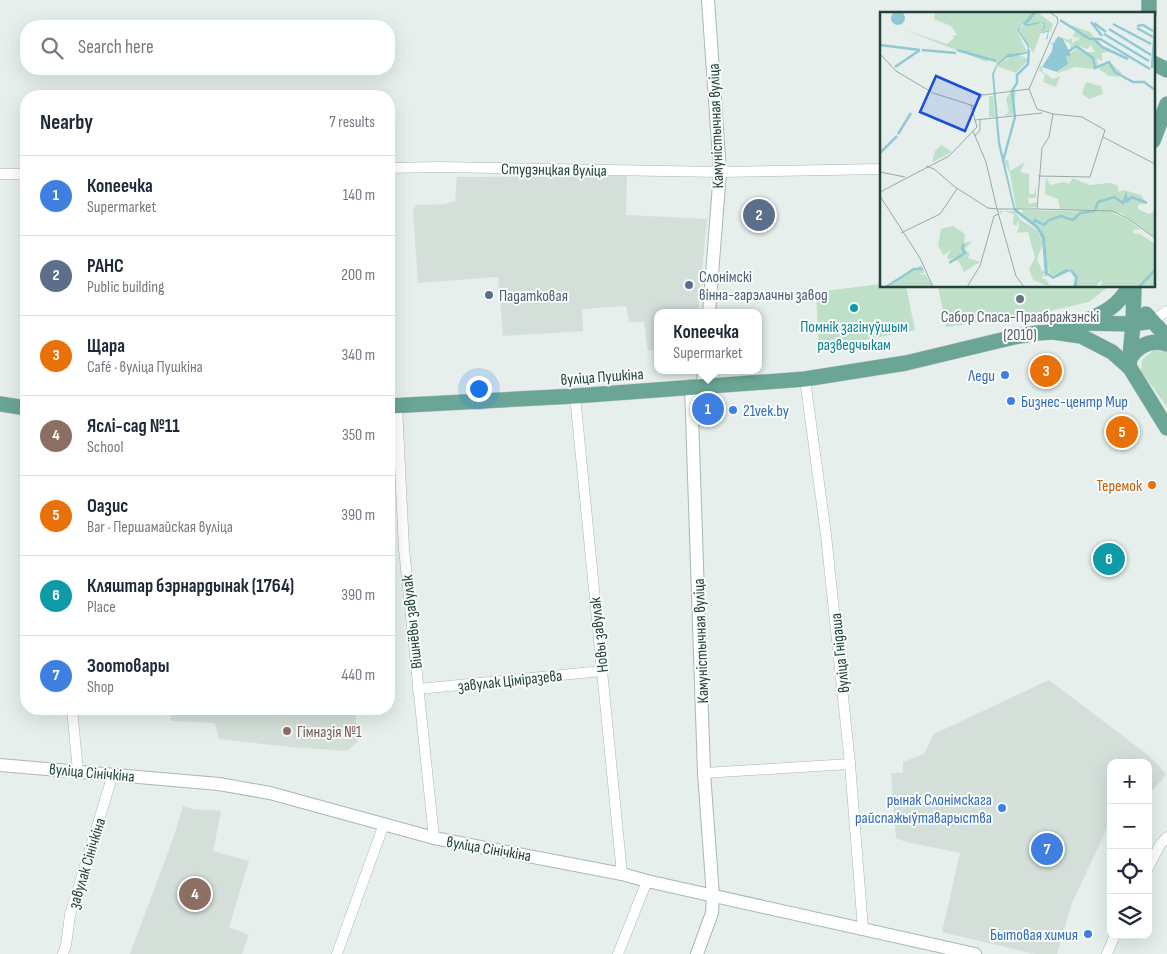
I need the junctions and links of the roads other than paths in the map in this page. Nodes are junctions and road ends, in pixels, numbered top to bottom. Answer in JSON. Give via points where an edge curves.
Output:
{"nodes":[{"id":1,"x":708,"y":0,"type":"edge"},
{"id":2,"x":1154,"y":64,"type":"edge"},
{"id":3,"x":1167,"y":70,"type":"edge"},
{"id":4,"x":1167,"y":104,"type":"edge"},
{"id":5,"x":1154,"y":138,"type":"edge"},
{"id":6,"x":395,"y":168,"type":"edge"},
{"id":7,"x":880,"y":170,"type":"edge"},
{"id":8,"x":720,"y":172,"type":"junction"},
{"id":9,"x":0,"y":174,"type":"edge"},
{"id":10,"x":20,"y":174,"type":"edge"},
{"id":11,"x":1133,"y":291,"type":"edge"},
{"id":12,"x":709,"y":309,"type":"edge"},
{"id":13,"x":1167,"y":311,"type":"edge"},
{"id":14,"x":1152,"y":321,"type":"junction"},
{"id":15,"x":1133,"y":324,"type":"junction"},
{"id":16,"x":1082,"y":329,"type":"junction"},
{"id":17,"x":1167,"y":337,"type":"edge"},
{"id":18,"x":1167,"y":344,"type":"edge"},
{"id":19,"x":1129,"y":362,"type":"junction"},
{"id":20,"x":702,"y":374,"type":"edge"},
{"id":21,"x":805,"y":379,"type":"junction"},
{"id":22,"x":697,"y":386,"type":"junction"},
{"id":23,"x":575,"y":396,"type":"junction"},
{"id":24,"x":0,"y":404,"type":"edge"},
{"id":25,"x":395,"y":406,"type":"edge"},
{"id":26,"x":20,"y":407,"type":"edge"},
{"id":27,"x":1167,"y":428,"type":"edge"},
{"id":28,"x":395,"y":432,"type":"edge"},
{"id":29,"x":602,"y":671,"type":"junction"},
{"id":30,"x":418,"y":689,"type":"junction"},
{"id":31,"x":73,"y":715,"type":"edge"},
{"id":32,"x":850,"y":764,"type":"junction"},
{"id":33,"x":0,"y":765,"type":"edge"},
{"id":34,"x":78,"y":771,"type":"junction"},
{"id":35,"x":704,"y":773,"type":"junction"},
{"id":36,"x":113,"y":774,"type":"junction"},
{"id":37,"x":384,"y":824,"type":"junction"},
{"id":38,"x":434,"y":838,"type":"junction"},
{"id":39,"x":1167,"y":838,"type":"edge"},
{"id":40,"x":1152,"y":861,"type":"edge"},
{"id":41,"x":622,"y":874,"type":"junction"},
{"id":42,"x":647,"y":881,"type":"junction"},
{"id":43,"x":714,"y":896,"type":"junction"},
{"id":44,"x":863,"y":929,"type":"junction"},
{"id":45,"x":1113,"y":939,"type":"edge"},
{"id":46,"x":63,"y":954,"type":"edge"},
{"id":47,"x":337,"y":954,"type":"edge"},
{"id":48,"x":618,"y":954,"type":"edge"},
{"id":49,"x":697,"y":954,"type":"edge"},
{"id":50,"x":975,"y":954,"type":"edge"},
{"id":51,"x":1107,"y":954,"type":"edge"}],
"edges":[{"from":1,"to":8,"type":"street","name":"Камуністычная вуліца"},
{"from":2,"to":3,"type":"main road"},
{"from":4,"to":5,"type":"main road"},
{"from":6,"to":8,"type":"street","name":"Студэнцкая вуліца"},
{"from":7,"to":8,"type":"street","name":"Студэнцкая вуліца"},
{"from":8,"to":12,"type":"street","name":"Камуністычная вуліца"},
{"from":9,"to":10,"type":"street"},
{"from":11,"to":14,"type":"main road"},
{"from":11,"to":15,"type":"main road"},
{"from":11,"to":16,"type":"main road"},
{"from":13,"to":14,"type":"street"},
{"from":14,"to":15,"type":"main road"},
{"from":14,"to":17,"type":"main road"},
{"from":15,"to":16,"type":"main road","via":[[1106,335]]},
{"from":15,"to":19,"type":"main road"},
{"from":16,"to":19,"type":"main road","name":"вуліца Пушкіна"},
{"from":16,"to":21,"type":"main road","name":"вуліца Пушкіна","via":[[1014,337],[906,363]]},
{"from":18,"to":19,"type":"main road","via":[[1159,341],[1142,345]]},
{"from":19,"to":27,"type":"main road","name":"вуліца Пушкіна"},
{"from":20,"to":22,"type":"street","name":"Камуністычная вуліца"},
{"from":21,"to":22,"type":"main road","name":"вуліца Пушкіна"},
{"from":21,"to":32,"type":"street","name":"вуліца Гнідаша","via":[[826,535]]},
{"from":22,"to":23,"type":"main road","name":"вуліца Пушкіна"},
{"from":22,"to":35,"type":"street","name":"Камуністычная вуліца"},
{"from":23,"to":25,"type":"main road","name":"вуліца Пушкіна"},
{"from":23,"to":29,"type":"street","name":"Новы завулак"},
{"from":24,"to":26,"type":"main road"},
{"from":28,"to":30,"type":"street","name":"Вішнёвы завулак"},
{"from":29,"to":30,"type":"street","name":"завулак Ціміразева"},
{"from":29,"to":41,"type":"street","name":"Новы завулак"},
{"from":30,"to":38,"type":"street","name":"Вішнёвы завулак"},
{"from":31,"to":34,"type":"street"},
{"from":32,"to":35,"type":"street"},
{"from":32,"to":44,"type":"street","name":"вуліца Гнідаша"},
{"from":33,"to":34,"type":"street","name":"вуліца Сінічкіна"},
{"from":34,"to":36,"type":"street","name":"вуліца Сінічкіна"},
{"from":35,"to":43,"type":"street","name":"Камуністычная вуліца"},
{"from":36,"to":37,"type":"street","name":"вуліца Сінічкіна","via":[[218,784],[270,793]]},
{"from":36,"to":46,"type":"street","name":"завулак Сінічкіна","via":[[70,915]]},
{"from":37,"to":38,"type":"street","name":"вуліца Сінічкіна"},
{"from":37,"to":47,"type":"street"},
{"from":38,"to":41,"type":"street","name":"вуліца Сінічкіна"},
{"from":39,"to":40,"type":"street"},
{"from":41,"to":42,"type":"street","name":"вуліца Сінічкіна"},
{"from":42,"to":43,"type":"street","name":"вуліца Сінічкіна"},
{"from":42,"to":48,"type":"street"},
{"from":43,"to":44,"type":"street","name":"вуліца Сінічкіна"},
{"from":43,"to":49,"type":"street","name":"Камуністычная вуліца","via":[[712,913]]},
{"from":44,"to":50,"type":"street","name":"вуліца Сінічкіна"},
{"from":45,"to":51,"type":"street"}]}
